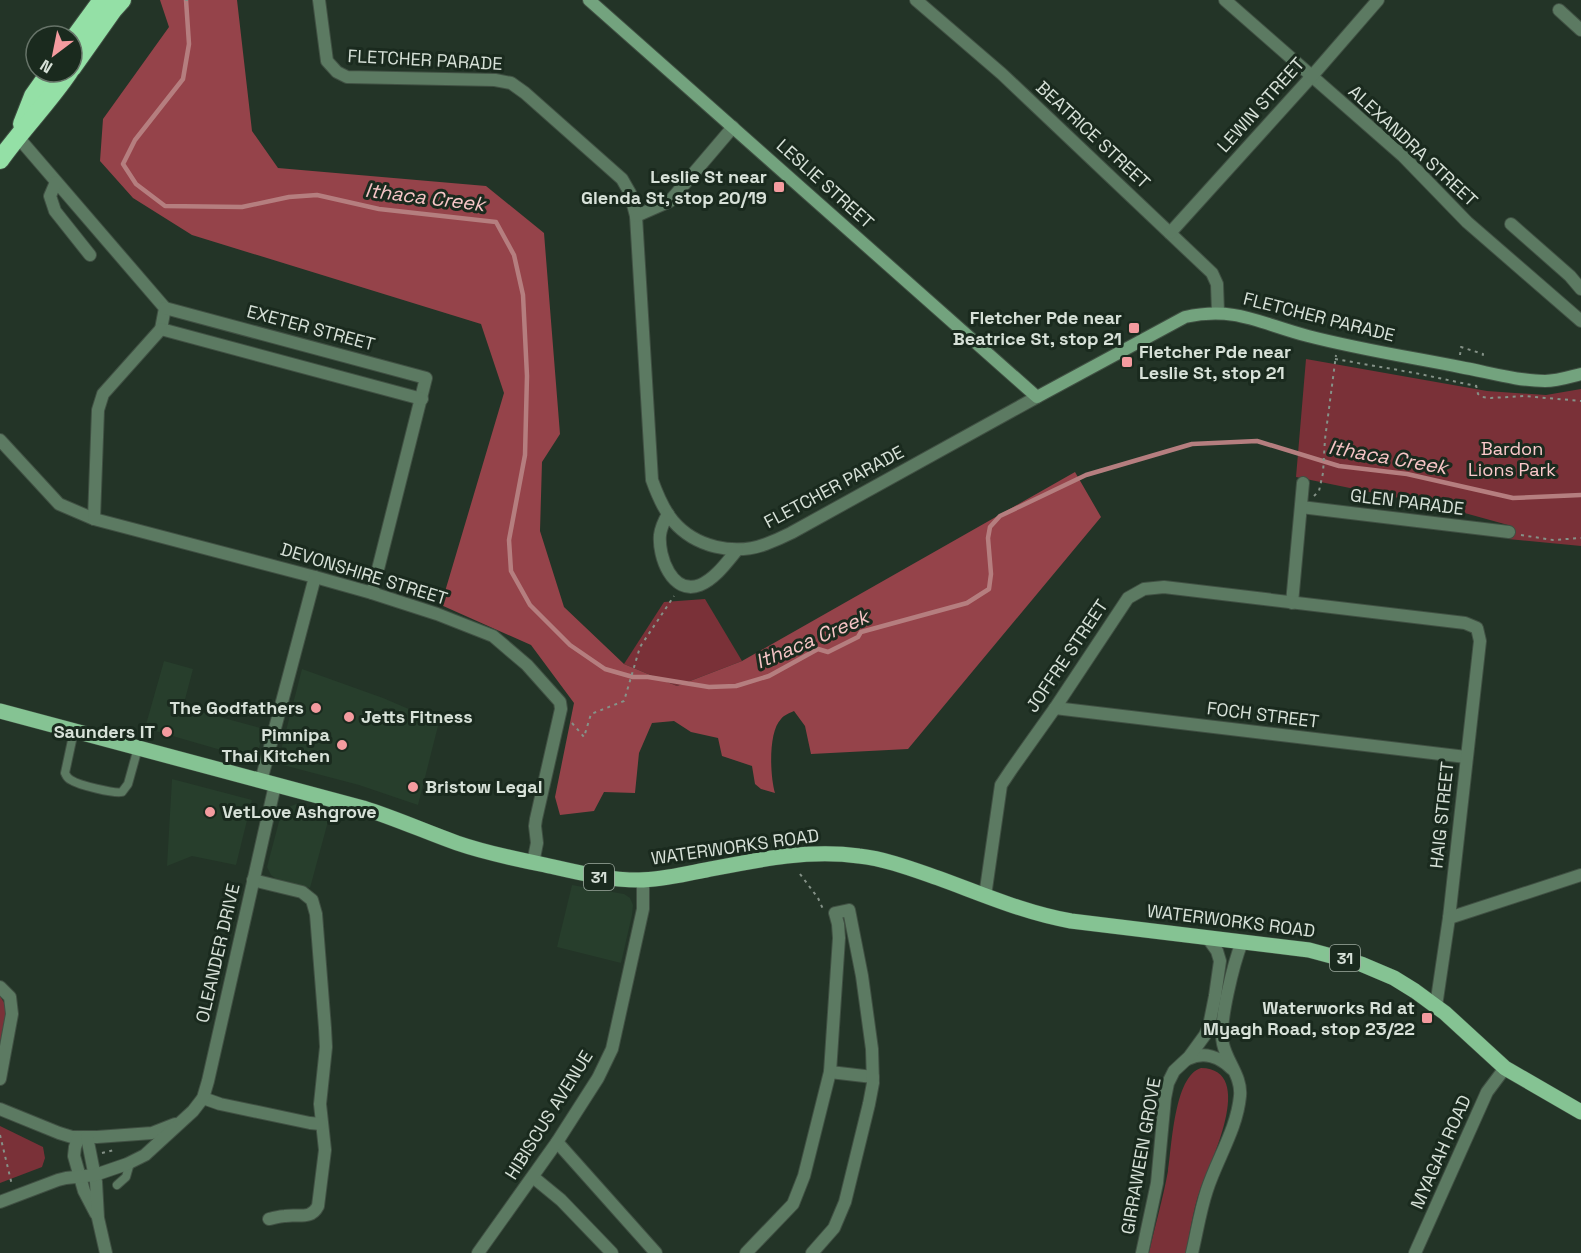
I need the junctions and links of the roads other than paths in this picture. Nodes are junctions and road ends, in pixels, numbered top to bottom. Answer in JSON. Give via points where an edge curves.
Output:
{"nodes":[{"id":1,"x":102,"y":0,"type":"edge"},
{"id":2,"x":122,"y":0,"type":"edge"},
{"id":3,"x":319,"y":0,"type":"edge"},
{"id":4,"x":588,"y":0,"type":"edge"},
{"id":5,"x":916,"y":0,"type":"edge"},
{"id":6,"x":1225,"y":0,"type":"edge"},
{"id":7,"x":1378,"y":0,"type":"edge"},
{"id":8,"x":1559,"y":10,"type":"dead end"},
{"id":9,"x":84,"y":24,"type":"edge"},
{"id":10,"x":1581,"y":30,"type":"edge"},
{"id":11,"x":84,"y":52,"type":"edge"},
{"id":12,"x":1312,"y":76,"type":"junction"},
{"id":13,"x":42,"y":84,"type":"edge"},
{"id":14,"x":61,"y":84,"type":"edge"},
{"id":15,"x":733,"y":127,"type":"junction"},
{"id":16,"x":17,"y":136,"type":"junction"},
{"id":17,"x":0,"y":160,"type":"edge"},
{"id":18,"x":57,"y":182,"type":"junction"},
{"id":19,"x":636,"y":216,"type":"junction"},
{"id":20,"x":1511,"y":224,"type":"dead end"},
{"id":21,"x":1170,"y":233,"type":"junction"},
{"id":22,"x":90,"y":255,"type":"dead end"},
{"id":23,"x":1581,"y":289,"type":"edge"},
{"id":24,"x":165,"y":308,"type":"junction"},
{"id":25,"x":1218,"y":312,"type":"junction"},
{"id":26,"x":1580,"y":320,"type":"edge"},
{"id":27,"x":161,"y":329,"type":"junction"},
{"id":28,"x":1581,"y":374,"type":"edge"},
{"id":29,"x":1037,"y":396,"type":"junction"},
{"id":30,"x":422,"y":399,"type":"junction"},
{"id":31,"x":0,"y":440,"type":"edge"},
{"id":32,"x":1303,"y":483,"type":"dead end"},
{"id":33,"x":1301,"y":507,"type":"junction"},
{"id":34,"x":668,"y":514,"type":"junction"},
{"id":35,"x":94,"y":519,"type":"junction"},
{"id":36,"x":1509,"y":532,"type":"road end"},
{"id":37,"x":737,"y":550,"type":"junction"},
{"id":38,"x":315,"y":577,"type":"junction"},
{"id":39,"x":372,"y":593,"type":"junction"},
{"id":40,"x":1292,"y":603,"type":"junction"},
{"id":41,"x":1477,"y":628,"type":"joint"},
{"id":42,"x":1055,"y":708,"type":"junction"},
{"id":43,"x":0,"y":711,"type":"edge"},
{"id":44,"x":74,"y":731,"type":"junction"},
{"id":45,"x":138,"y":748,"type":"junction"},
{"id":46,"x":1467,"y":757,"type":"junction"},
{"id":47,"x":268,"y":783,"type":"junction"},
{"id":48,"x":533,"y":863,"type":"junction"},
{"id":49,"x":1581,"y":875,"type":"edge"},
{"id":50,"x":253,"y":880,"type":"junction"},
{"id":51,"x":643,"y":880,"type":"junction"},
{"id":52,"x":985,"y":896,"type":"junction"},
{"id":53,"x":1449,"y":918,"type":"junction"},
{"id":54,"x":1207,"y":938,"type":"junction"},
{"id":55,"x":1242,"y":942,"type":"junction"},
{"id":56,"x":858,"y":952,"type":"junction"},
{"id":57,"x":837,"y":963,"type":"junction"},
{"id":58,"x":0,"y":987,"type":"edge"},
{"id":59,"x":1221,"y":998,"type":"junction"},
{"id":60,"x":1436,"y":1006,"type":"junction"},
{"id":61,"x":1183,"y":1063,"type":"junction"},
{"id":62,"x":1504,"y":1068,"type":"junction"},
{"id":63,"x":830,"y":1072,"type":"junction"},
{"id":64,"x":873,"y":1077,"type":"junction"},
{"id":65,"x":0,"y":1079,"type":"edge"},
{"id":66,"x":1239,"y":1081,"type":"junction"},
{"id":67,"x":203,"y":1098,"type":"junction"},
{"id":68,"x":0,"y":1109,"type":"edge"},
{"id":69,"x":1581,"y":1112,"type":"edge"},
{"id":70,"x":182,"y":1121,"type":"junction"},
{"id":71,"x":321,"y":1124,"type":"junction"},
{"id":72,"x":83,"y":1137,"type":"junction"},
{"id":73,"x":557,"y":1142,"type":"junction"},
{"id":74,"x":130,"y":1163,"type":"junction"},
{"id":75,"x":95,"y":1175,"type":"junction"},
{"id":76,"x":80,"y":1177,"type":"junction"},
{"id":77,"x":533,"y":1177,"type":"junction"},
{"id":78,"x":117,"y":1185,"type":"dead end"},
{"id":79,"x":0,"y":1202,"type":"edge"},
{"id":80,"x":98,"y":1218,"type":"junction"},
{"id":81,"x":269,"y":1219,"type":"dead end"},
{"id":82,"x":106,"y":1253,"type":"edge"},
{"id":83,"x":478,"y":1253,"type":"edge"},
{"id":84,"x":612,"y":1253,"type":"edge"},
{"id":85,"x":656,"y":1253,"type":"edge"},
{"id":86,"x":746,"y":1253,"type":"edge"},
{"id":87,"x":812,"y":1253,"type":"edge"},
{"id":88,"x":1142,"y":1253,"type":"edge"},
{"id":89,"x":1192,"y":1253,"type":"edge"},
{"id":90,"x":1415,"y":1253,"type":"edge"}],
"edges":[{"from":1,"to":9,"type":"highway"},
{"from":2,"to":11,"type":"highway"},
{"from":3,"to":19,"type":"street","name":"FLETCHER PARADE","via":[[327,61],[336,72],[346,77],[511,83],[622,179]]},
{"from":4,"to":15,"type":"street","name":"LESLIE STREET"},
{"from":5,"to":21,"type":"street","name":"BEATRICE STREET","via":[[1002,74]]},
{"from":6,"to":12,"type":"street","name":"ALEXANDRA STREET"},
{"from":7,"to":12,"type":"street","name":"LEWIN STREET"},
{"from":8,"to":10,"type":"street"},
{"from":12,"to":21,"type":"street","name":"LEWIN STREET"},
{"from":12,"to":26,"type":"street","name":"ALEXANDRA STREET","via":[[1411,163],[1467,222]]},
{"from":13,"to":16,"type":"highway"},
{"from":14,"to":16,"type":"highway"},
{"from":15,"to":19,"type":"street","via":[[670,201]]},
{"from":15,"to":29,"type":"street","name":"LESLIE STREET"},
{"from":16,"to":17,"type":"highway"},
{"from":16,"to":18,"type":"street"},
{"from":18,"to":22,"type":"street","via":[[50,196],[54,211]]},
{"from":18,"to":24,"type":"street"},
{"from":19,"to":34,"type":"street","name":"FLETCHER PARADE","via":[[652,480]]},
{"from":20,"to":23,"type":"street"},
{"from":21,"to":25,"type":"street","name":"BEATRICE STREET","via":[[1212,273],[1217,284]]},
{"from":24,"to":27,"type":"street"},
{"from":24,"to":30,"type":"street","name":"EXETER STREET","via":[[426,378]]},
{"from":25,"to":28,"type":"street","name":"FLETCHER PARADE","via":[[1320,339],[1479,371],[1545,381]]},
{"from":25,"to":29,"type":"street","name":"FLETCHER PARADE","via":[[1185,317]]},
{"from":27,"to":30,"type":"street"},
{"from":27,"to":35,"type":"street","via":[[103,394],[98,410]]},
{"from":29,"to":37,"type":"street","name":"FLETCHER PARADE","via":[[791,533],[764,545]]},
{"from":30,"to":39,"type":"street","name":"EXETER STREET"},
{"from":31,"to":35,"type":"street","name":"DEVONSHIRE STREET","via":[[59,504]]},
{"from":32,"to":33,"type":"street"},
{"from":33,"to":36,"type":"street","name":"GLEN PARADE"},
{"from":33,"to":40,"type":"street"},
{"from":34,"to":37,"type":"street","name":"FLETCHER PARADE","via":[[700,541]]},
{"from":34,"to":37,"type":"street","via":[[660,536],[661,552],[671,576],[682,585],[691,587],[708,580]]},
{"from":35,"to":38,"type":"street","name":"DEVONSHIRE STREET"},
{"from":38,"to":39,"type":"street","name":"DEVONSHIRE STREET"},
{"from":38,"to":47,"type":"street","name":"OLEANDER DRIVE"},
{"from":39,"to":48,"type":"street","name":"DEVONSHIRE STREET","via":[[493,636],[527,665],[560,702],[536,819]]},
{"from":40,"to":41,"type":"street","name":"JOFFRE STREET","via":[[1465,623]]},
{"from":40,"to":42,"type":"street","name":"JOFFRE STREET","via":[[1164,587],[1144,589],[1128,597]]},
{"from":41,"to":46,"type":"street","name":"HAIG STREET","via":[[1480,640]]},
{"from":42,"to":46,"type":"street","name":"FOCH STREET"},
{"from":42,"to":52,"type":"street","name":"JOFFRE STREET","via":[[1001,785]]},
{"from":43,"to":44,"type":"main road","name":"WATERWORKS ROAD","number":"31"},
{"from":44,"to":45,"type":"main road","name":"WATERWORKS ROAD","number":"31"},
{"from":44,"to":45,"type":"lane","via":[[65,773],[76,783],[122,792]]},
{"from":45,"to":47,"type":"main road","name":"WATERWORKS ROAD","number":"31"},
{"from":46,"to":53,"type":"street","name":"HAIG STREET"},
{"from":47,"to":48,"type":"main road","name":"WATERWORKS ROAD","number":"31","via":[[378,813],[470,848]]},
{"from":47,"to":50,"type":"street","name":"OLEANDER DRIVE"},
{"from":48,"to":51,"type":"main road","name":"WATERWORKS ROAD","number":"31","via":[[602,877]]},
{"from":49,"to":53,"type":"street"},
{"from":50,"to":67,"type":"street","name":"OLEANDER DRIVE"},
{"from":50,"to":71,"type":"street","via":[[302,892],[315,906],[326,1047]]},
{"from":51,"to":52,"type":"main road","name":"WATERWORKS ROAD","number":"31","via":[[797,854],[828,853],[899,865]]},
{"from":51,"to":73,"type":"street","name":"HIBISCUS AVENUE","via":[[643,909],[612,1049]]},
{"from":52,"to":54,"type":"main road","name":"WATERWORKS ROAD","number":"31","via":[[1057,919]]},
{"from":53,"to":60,"type":"street","name":"HAIG STREET"},
{"from":54,"to":55,"type":"main road","name":"WATERWORKS ROAD","number":"31"},
{"from":54,"to":59,"type":"street","name":"GIRRAWEEN GROVE","via":[[1220,961]]},
{"from":55,"to":59,"type":"street","name":"GIRRAWEEN GROVE"},
{"from":55,"to":60,"type":"main road","name":"WATERWORKS ROAD","number":"31","via":[[1309,950],[1361,963],[1404,984]]},
{"from":56,"to":57,"type":"street","via":[[845,954]]},
{"from":56,"to":57,"type":"street","via":[[849,910],[835,913]]},
{"from":56,"to":64,"type":"street"},
{"from":57,"to":63,"type":"street"},
{"from":58,"to":65,"type":"street","via":[[9,994],[12,1014]]},
{"from":59,"to":61,"type":"street","name":"GIRRAWEEN GROVE","via":[[1205,1035]]},
{"from":59,"to":66,"type":"street","name":"GIRRAWEEN GROVE","via":[[1222,1037]]},
{"from":60,"to":62,"type":"main road","name":"WATERWORKS ROAD","number":"31"},
{"from":61,"to":66,"type":"street","via":[[1198,1055],[1214,1057],[1229,1066]]},
{"from":61,"to":88,"type":"street","name":"GIRRAWEEN GROVE","via":[[1171,1076],[1166,1090],[1157,1183]]},
{"from":62,"to":69,"type":"main road","name":"WATERWORKS ROAD","number":"31"},
{"from":62,"to":90,"type":"street","name":"MYAGAH ROAD","via":[[1487,1092]]},
{"from":63,"to":64,"type":"street"},
{"from":63,"to":86,"type":"street","via":[[804,1176],[793,1204]]},
{"from":64,"to":87,"type":"street","via":[[845,1202],[834,1228]]},
{"from":66,"to":89,"type":"street","name":"GIRRAWEEN GROVE","via":[[1234,1120],[1207,1189]]},
{"from":67,"to":70,"type":"street","name":"OLEANDER DRIVE"},
{"from":67,"to":71,"type":"street"},
{"from":68,"to":72,"type":"street","name":"OLEANDER DRIVE","via":[[59,1133]]},
{"from":70,"to":72,"type":"street","name":"OLEANDER DRIVE","via":[[152,1133]]},
{"from":70,"to":74,"type":"street","name":"OLEANDER DRIVE","via":[[159,1144]]},
{"from":71,"to":81,"type":"street","via":[[325,1149],[316,1210],[308,1216]]},
{"from":72,"to":75,"type":"street"},
{"from":72,"to":76,"type":"street","via":[[76,1143],[74,1153]]},
{"from":73,"to":77,"type":"street","name":"HIBISCUS AVENUE"},
{"from":73,"to":85,"type":"street"},
{"from":74,"to":75,"type":"street","name":"OLEANDER DRIVE"},
{"from":74,"to":78,"type":"lane","via":[[126,1177]]},
{"from":75,"to":76,"type":"street","name":"OLEANDER DRIVE"},
{"from":75,"to":80,"type":"street"},
{"from":76,"to":79,"type":"street","name":"OLEANDER DRIVE","via":[[58,1180]]},
{"from":76,"to":80,"type":"street"},
{"from":77,"to":83,"type":"street","name":"HIBISCUS AVENUE"},
{"from":77,"to":84,"type":"street"},
{"from":80,"to":82,"type":"street"}]}
